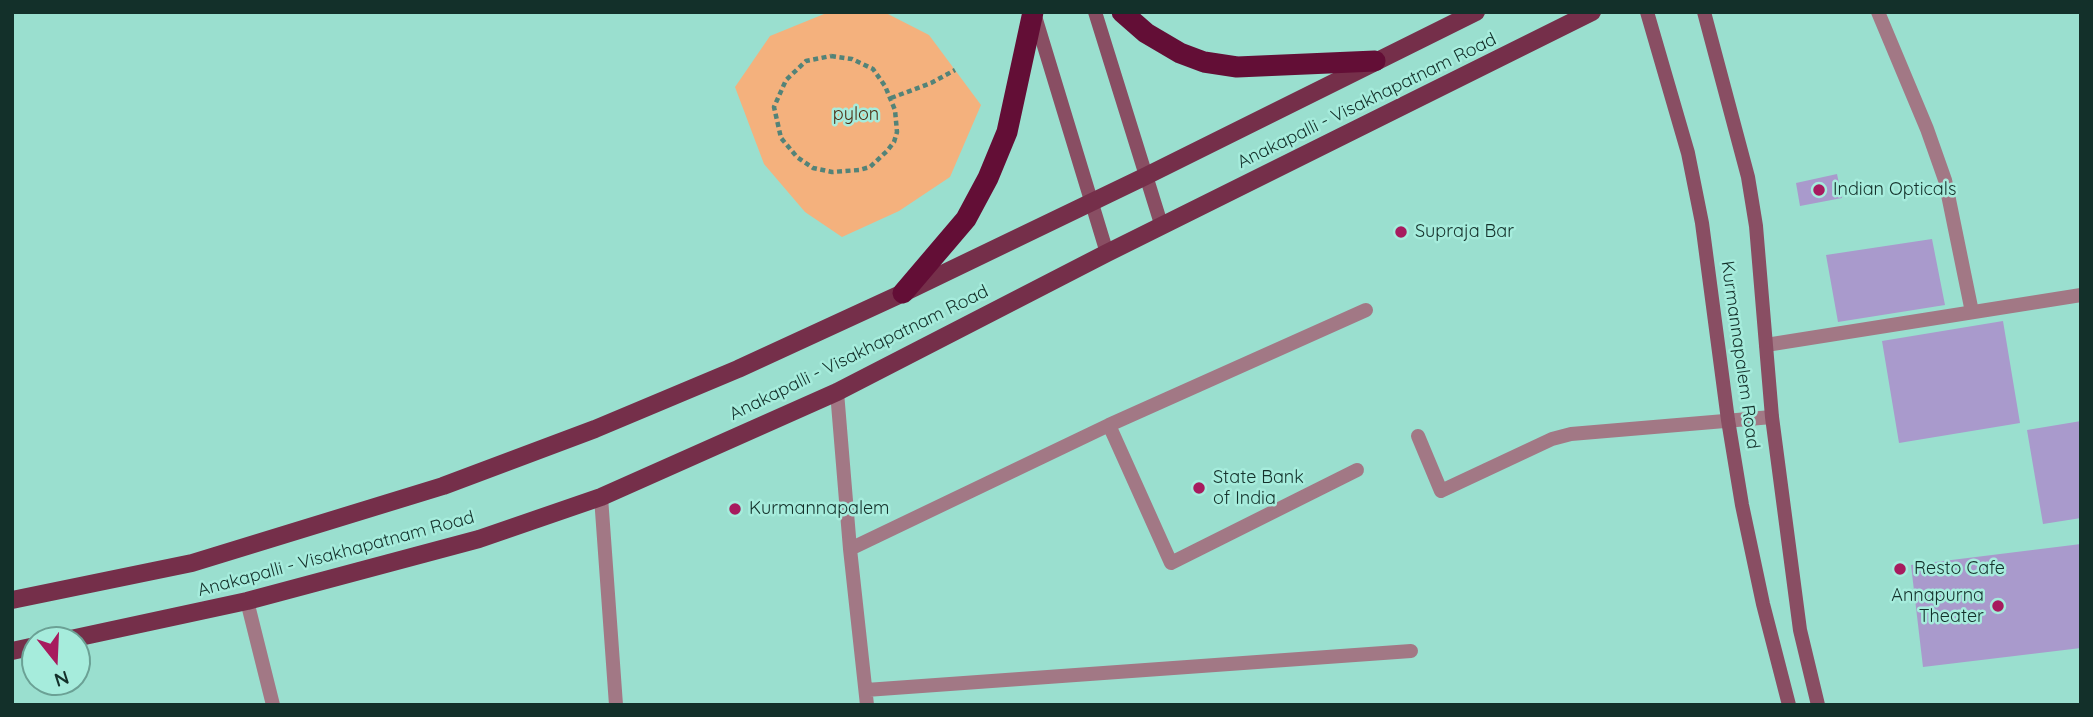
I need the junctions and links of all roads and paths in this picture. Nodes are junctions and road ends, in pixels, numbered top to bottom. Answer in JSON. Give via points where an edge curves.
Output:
{"nodes":[{"id":1,"x":1034,"y":12,"type":"edge"},
{"id":2,"x":1095,"y":12,"type":"edge"},
{"id":3,"x":1122,"y":12,"type":"edge"},
{"id":4,"x":1476,"y":12,"type":"edge"},
{"id":5,"x":1592,"y":12,"type":"edge"},
{"id":6,"x":1647,"y":12,"type":"edge"},
{"id":7,"x":1704,"y":12,"type":"edge"},
{"id":8,"x":1878,"y":12,"type":"edge"},
{"id":9,"x":1375,"y":61,"type":"junction"},
{"id":10,"x":955,"y":70,"type":"dead end"},
{"id":11,"x":891,"y":98,"type":"junction"},
{"id":12,"x":1146,"y":176,"type":"junction"},
{"id":13,"x":1091,"y":201,"type":"junction"},
{"id":14,"x":1162,"y":227,"type":"junction"},
{"id":15,"x":1107,"y":253,"type":"junction"},
{"id":16,"x":903,"y":293,"type":"junction"},
{"id":17,"x":2081,"y":295,"type":"edge"},
{"id":18,"x":1366,"y":310,"type":"dead end"},
{"id":19,"x":1972,"y":312,"type":"junction"},
{"id":20,"x":1766,"y":345,"type":"junction"},
{"id":21,"x":837,"y":392,"type":"junction"},
{"id":22,"x":1772,"y":417,"type":"junction"},
{"id":23,"x":1728,"y":420,"type":"junction"},
{"id":24,"x":1109,"y":425,"type":"junction"},
{"id":25,"x":1418,"y":436,"type":"dead end"},
{"id":26,"x":1357,"y":470,"type":"dead end"},
{"id":27,"x":601,"y":497,"type":"junction"},
{"id":28,"x":850,"y":549,"type":"junction"},
{"id":29,"x":12,"y":600,"type":"edge"},
{"id":30,"x":247,"y":601,"type":"junction"},
{"id":31,"x":91,"y":635,"type":"edge"},
{"id":32,"x":1411,"y":651,"type":"dead end"},
{"id":33,"x":867,"y":697,"type":"edge"},
{"id":34,"x":272,"y":705,"type":"edge"},
{"id":35,"x":616,"y":705,"type":"edge"},
{"id":36,"x":1789,"y":705,"type":"edge"},
{"id":37,"x":1818,"y":705,"type":"edge"}],
"edges":[{"from":1,"to":13,"type":"main road"},
{"from":1,"to":16,"type":"highway","via":[[1007,132],[988,178],[966,219]]},
{"from":2,"to":12,"type":"main road"},
{"from":3,"to":9,"type":"highway","via":[[1146,33],[1203,62],[1237,67]]},
{"from":4,"to":9,"type":"main road","name":"Anakapalli - Visakhapatnam Road"},
{"from":5,"to":14,"type":"main road","name":"Anakapalli - Visakhapatnam Road"},
{"from":6,"to":23,"type":"main road","name":"Kurmannapalem Road","via":[[1688,153]]},
{"from":7,"to":20,"type":"main road","via":[[1748,177]]},
{"from":8,"to":19,"type":"street","via":[[1945,180]]},
{"from":9,"to":12,"type":"main road","name":"Anakapalli - Visakhapatnam Road"},
{"from":10,"to":11,"type":"path"},
{"from":11,"to":11,"type":"path","via":[[897,132],[894,142],[870,167],[847,172],[813,168],[797,157],[781,138],[774,107],[786,79],[806,61],[831,56],[873,69]]},
{"from":12,"to":13,"type":"main road","name":"Anakapalli - Visakhapatnam Road"},
{"from":12,"to":14,"type":"main road"},
{"from":13,"to":15,"type":"main road"},
{"from":13,"to":16,"type":"main road","name":"Anakapalli - Visakhapatnam Road"},
{"from":14,"to":15,"type":"main road","name":"Anakapalli - Visakhapatnam Road"},
{"from":15,"to":21,"type":"main road","name":"Anakapalli - Visakhapatnam Road"},
{"from":16,"to":29,"type":"main road","name":"Anakapalli - Visakhapatnam Road","via":[[595,429],[443,486],[192,563]]},
{"from":17,"to":19,"type":"street"},
{"from":18,"to":24,"type":"street"},
{"from":19,"to":20,"type":"street"},
{"from":20,"to":22,"type":"main road"},
{"from":21,"to":27,"type":"main road","name":"Anakapalli - Visakhapatnam Road"},
{"from":21,"to":28,"type":"street"},
{"from":22,"to":23,"type":"street"},
{"from":22,"to":37,"type":"main road","via":[[1800,629]]},
{"from":23,"to":25,"type":"street","via":[[1571,434],[1441,491]]},
{"from":23,"to":36,"type":"main road","name":"Kurmannapalem Road","via":[[1760,592]]},
{"from":24,"to":26,"type":"street","via":[[1171,564]]},
{"from":24,"to":28,"type":"street"},
{"from":27,"to":30,"type":"main road","name":"Anakapalli - Visakhapatnam Road","via":[[479,539]]},
{"from":27,"to":35,"type":"street"},
{"from":28,"to":33,"type":"street"},
{"from":30,"to":31,"type":"main road","name":"Anakapalli - Visakhapatnam Road"},
{"from":30,"to":34,"type":"street"},
{"from":32,"to":33,"type":"street"}]}
